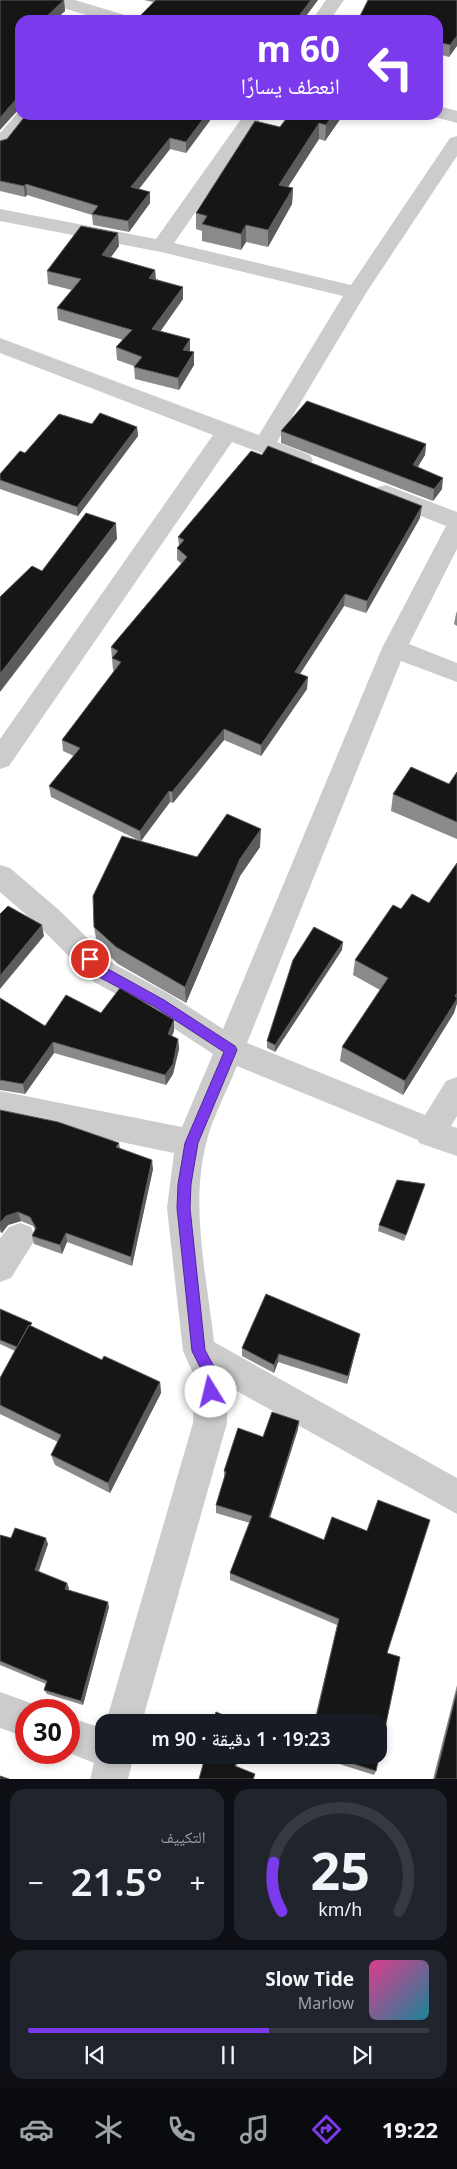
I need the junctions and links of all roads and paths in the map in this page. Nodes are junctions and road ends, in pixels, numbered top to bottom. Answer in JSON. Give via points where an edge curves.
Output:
{"nodes":[{"id":1,"x":56,"y":0,"type":"edge"},
{"id":2,"x":335,"y":0,"type":"edge"},
{"id":3,"x":97,"y":11,"type":"edge"},
{"id":4,"x":324,"y":15,"type":"edge"},
{"id":5,"x":443,"y":113,"type":"edge"},
{"id":6,"x":457,"y":117,"type":"edge"},
{"id":7,"x":20,"y":120,"type":"edge"},
{"id":8,"x":250,"y":120,"type":"edge"},
{"id":9,"x":457,"y":142,"type":"edge"},
{"id":10,"x":0,"y":146,"type":"edge"},
{"id":11,"x":0,"y":215,"type":"edge"},
{"id":12,"x":161,"y":246,"type":"junction"},
{"id":13,"x":356,"y":294,"type":"junction"},
{"id":14,"x":0,"y":345,"type":"edge"},
{"id":15,"x":226,"y":433,"type":"junction"},
{"id":16,"x":264,"y":445,"type":"junction"},
{"id":17,"x":319,"y":467,"type":"edge"},
{"id":18,"x":365,"y":485,"type":"edge"},
{"id":19,"x":457,"y":521,"type":"edge"},
{"id":20,"x":457,"y":526,"type":"edge"},
{"id":21,"x":394,"y":648,"type":"junction"},
{"id":22,"x":457,"y":673,"type":"edge"},
{"id":23,"x":0,"y":759,"type":"edge"},
{"id":24,"x":0,"y":876,"type":"edge"},
{"id":25,"x":231,"y":1050,"type":"junction"},
{"id":26,"x":457,"y":1090,"type":"edge"},
{"id":27,"x":0,"y":1104,"type":"edge"},
{"id":28,"x":430,"y":1133,"type":"junction"},
{"id":29,"x":457,"y":1142,"type":"edge"},
{"id":30,"x":191,"y":1143,"type":"junction"},
{"id":31,"x":20,"y":1238,"type":"dead end"},
{"id":32,"x":0,"y":1267,"type":"edge"},
{"id":33,"x":199,"y":1351,"type":"junction"},
{"id":34,"x":457,"y":1497,"type":"edge"},
{"id":35,"x":0,"y":1710,"type":"edge"},
{"id":36,"x":126,"y":1714,"type":"edge"},
{"id":37,"x":15,"y":1715,"type":"edge"},
{"id":38,"x":80,"y":1739,"type":"edge"},
{"id":39,"x":95,"y":1745,"type":"edge"},
{"id":40,"x":112,"y":1764,"type":"edge"},
{"id":41,"x":109,"y":1779,"type":"edge"}],
"edges":[{"from":1,"to":3,"type":"street"},
{"from":2,"to":4,"type":"street"},
{"from":5,"to":6,"type":"street"},
{"from":7,"to":10,"type":"street"},
{"from":8,"to":12,"type":"street"},
{"from":9,"to":13,"type":"street"},
{"from":11,"to":12,"type":"street"},
{"from":12,"to":13,"type":"street"},
{"from":13,"to":16,"type":"street"},
{"from":14,"to":15,"type":"street"},
{"from":15,"to":16,"type":"street"},
{"from":15,"to":23,"type":"street"},
{"from":16,"to":17,"type":"street"},
{"from":18,"to":19,"type":"street"},
{"from":20,"to":21,"type":"street"},
{"from":21,"to":22,"type":"street"},
{"from":21,"to":25,"type":"street"},
{"from":24,"to":25,"type":"street","via":[[49,918],[104,973]]},
{"from":25,"to":28,"type":"street"},
{"from":25,"to":30,"type":"street"},
{"from":26,"to":28,"type":"street"},
{"from":27,"to":30,"type":"street"},
{"from":28,"to":29,"type":"street"},
{"from":30,"to":33,"type":"street","via":[[183,1208]]},
{"from":31,"to":32,"type":"street"},
{"from":33,"to":34,"type":"street"},
{"from":33,"to":36,"type":"street","via":[[212,1376],[210,1423]]},
{"from":35,"to":37,"type":"street"},
{"from":38,"to":39,"type":"street"},
{"from":40,"to":41,"type":"street"}]}
